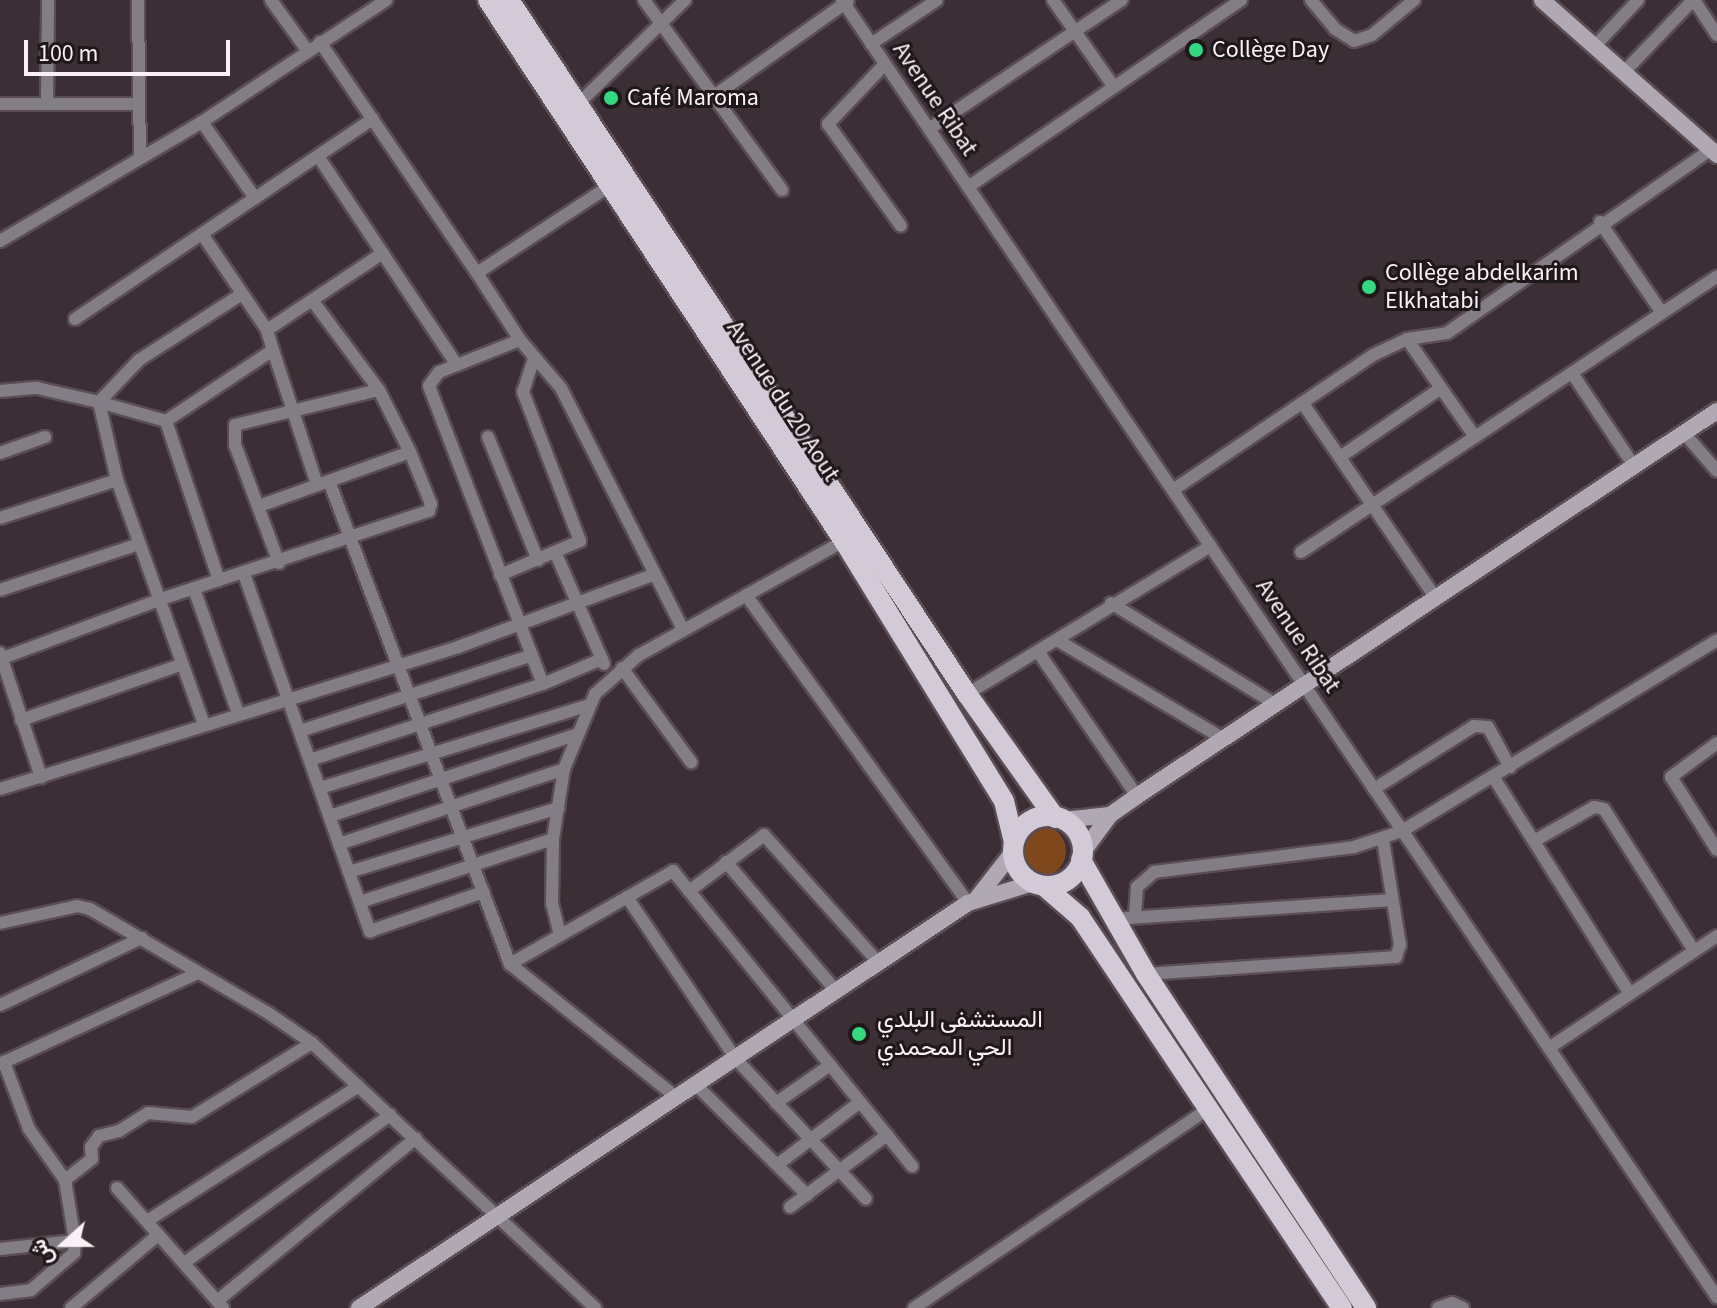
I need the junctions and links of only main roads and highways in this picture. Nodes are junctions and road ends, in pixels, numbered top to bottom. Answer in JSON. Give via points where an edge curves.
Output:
{"nodes":[{"id":1,"x":488,"y":0,"type":"edge"},
{"id":2,"x":509,"y":0,"type":"edge"},
{"id":3,"x":1059,"y":819,"type":"junction"},
{"id":4,"x":1014,"y":847,"type":"junction"},
{"id":5,"x":1082,"y":856,"type":"junction"},
{"id":6,"x":1039,"y":884,"type":"junction"},
{"id":7,"x":1342,"y":1308,"type":"edge"},
{"id":8,"x":1366,"y":1308,"type":"edge"}],
"edges":[{"from":1,"to":4,"type":"main road","name":"Avenue du 20 Aout","via":[[844,541],[1004,801]]},
{"from":2,"to":3,"type":"main road","name":"Avenue du 20 Aout","via":[[967,694]]},
{"from":3,"to":4,"type":"main road","via":[[1030,821]]},
{"from":3,"to":5,"type":"main road","via":[[1079,837]]},
{"from":4,"to":6,"type":"main road","via":[[1019,870]]},
{"from":5,"to":6,"type":"main road","via":[[1064,882]]},
{"from":5,"to":8,"type":"main road","via":[[1146,974]]},
{"from":6,"to":7,"type":"main road","via":[[1080,917]]}]}
